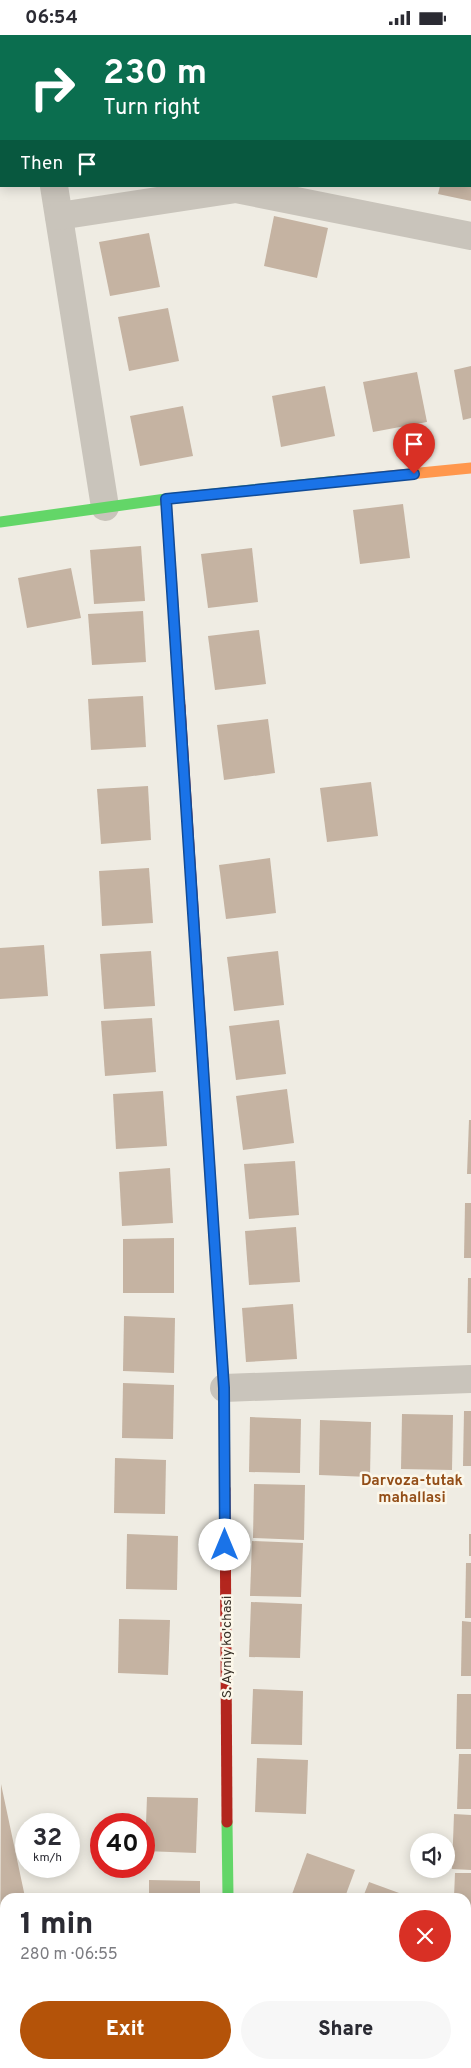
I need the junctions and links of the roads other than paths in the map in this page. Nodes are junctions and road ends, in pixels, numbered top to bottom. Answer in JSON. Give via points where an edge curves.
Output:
{"nodes":[{"id":1,"x":54,"y":187,"type":"edge"},
{"id":2,"x":59,"y":216,"type":"junction"},
{"id":3,"x":471,"y":236,"type":"edge"},
{"id":4,"x":471,"y":468,"type":"edge"},
{"id":5,"x":166,"y":499,"type":"junction"},
{"id":6,"x":106,"y":507,"type":"junction"},
{"id":7,"x":0,"y":522,"type":"edge"},
{"id":8,"x":471,"y":1379,"type":"edge"},
{"id":9,"x":224,"y":1388,"type":"junction"},
{"id":10,"x":228,"y":1893,"type":"edge"}],
"edges":[{"from":1,"to":2,"type":"street"},
{"from":2,"to":3,"type":"street","via":[[236,189]]},
{"from":2,"to":6,"type":"street"},
{"from":4,"to":5,"type":"street"},
{"from":5,"to":6,"type":"street"},
{"from":5,"to":9,"type":"street","name":"S. Ayniy ko'chasi"},
{"from":6,"to":7,"type":"street"},
{"from":8,"to":9,"type":"street"},
{"from":9,"to":10,"type":"street","name":"S. Ayniy ko'chasi"}]}
